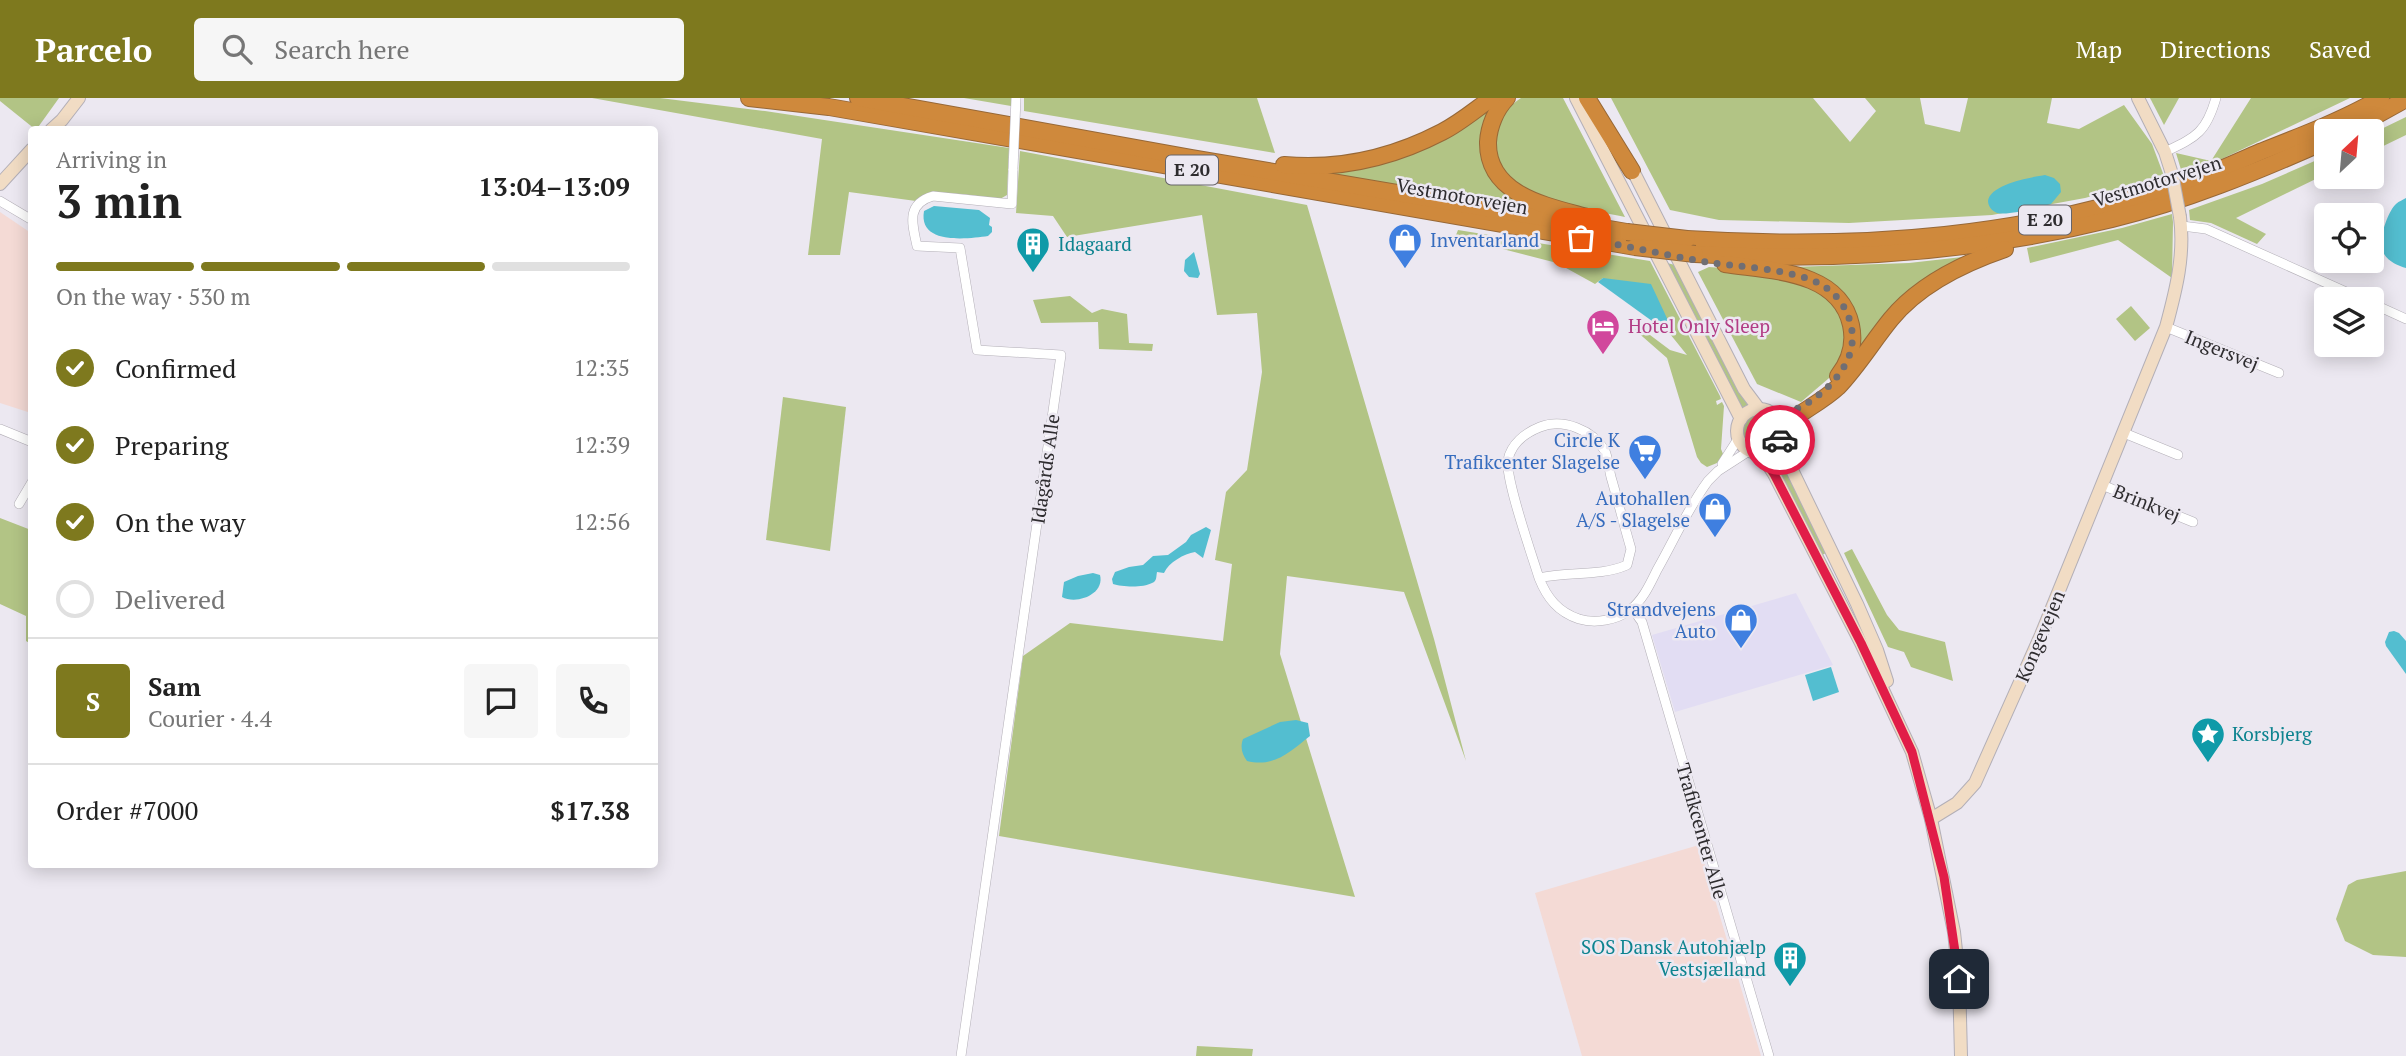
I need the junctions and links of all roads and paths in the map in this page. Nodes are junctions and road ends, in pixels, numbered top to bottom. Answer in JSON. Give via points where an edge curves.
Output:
{"nodes":[{"id":1,"x":73,"y":98,"type":"edge"},
{"id":2,"x":79,"y":98,"type":"edge"},
{"id":3,"x":749,"y":98,"type":"edge"},
{"id":4,"x":858,"y":98,"type":"edge"},
{"id":5,"x":1016,"y":98,"type":"edge"},
{"id":6,"x":1492,"y":98,"type":"edge"},
{"id":7,"x":1507,"y":98,"type":"edge"},
{"id":8,"x":1515,"y":98,"type":"edge"},
{"id":9,"x":1576,"y":98,"type":"edge"},
{"id":10,"x":1587,"y":98,"type":"edge"},
{"id":11,"x":1594,"y":98,"type":"edge"},
{"id":12,"x":2137,"y":98,"type":"edge"},
{"id":13,"x":2216,"y":98,"type":"edge"},
{"id":14,"x":2381,"y":98,"type":"edge"},
{"id":15,"x":2406,"y":99,"type":"edge"},
{"id":16,"x":2370,"y":119,"type":"edge"},
{"id":17,"x":1492,"y":122,"type":"junction"},
{"id":18,"x":53,"y":126,"type":"edge"},
{"id":19,"x":54,"y":126,"type":"edge"},
{"id":20,"x":2314,"y":146,"type":"edge"},
{"id":21,"x":2165,"y":152,"type":"junction"},
{"id":22,"x":28,"y":153,"type":"edge"},
{"id":23,"x":1192,"y":158,"type":"junction"},
{"id":24,"x":1632,"y":171,"type":"junction"},
{"id":25,"x":0,"y":184,"type":"edge"},
{"id":26,"x":0,"y":201,"type":"edge"},
{"id":27,"x":28,"y":218,"type":"edge"},
{"id":28,"x":2113,"y":219,"type":"junction"},
{"id":29,"x":2181,"y":222,"type":"junction"},
{"id":30,"x":1625,"y":229,"type":"junction"},
{"id":31,"x":1690,"y":248,"type":"junction"},
{"id":32,"x":2335,"y":287,"type":"edge"},
{"id":33,"x":2384,"y":309,"type":"edge"},
{"id":34,"x":2406,"y":319,"type":"edge"},
{"id":35,"x":2166,"y":327,"type":"junction"},
{"id":36,"x":2279,"y":373,"type":"dead end"},
{"id":37,"x":1759,"y":409,"type":"junction"},
{"id":38,"x":1741,"y":419,"type":"junction"},
{"id":39,"x":0,"y":429,"type":"edge"},
{"id":40,"x":1779,"y":429,"type":"junction"},
{"id":41,"x":2124,"y":433,"type":"junction"},
{"id":42,"x":1738,"y":439,"type":"junction"},
{"id":43,"x":28,"y":440,"type":"edge"},
{"id":44,"x":1755,"y":453,"type":"junction"},
{"id":45,"x":2178,"y":456,"type":"dead end"},
{"id":46,"x":1718,"y":471,"type":"junction"},
{"id":47,"x":2102,"y":485,"type":"junction"},
{"id":48,"x":28,"y":488,"type":"edge"},
{"id":49,"x":19,"y":504,"type":"dead end"},
{"id":50,"x":2193,"y":522,"type":"dead end"},
{"id":51,"x":1539,"y":578,"type":"junction"},
{"id":52,"x":1632,"y":608,"type":"junction"},
{"id":53,"x":1900,"y":723,"type":"junction"},
{"id":54,"x":1931,"y":819,"type":"junction"},
{"id":55,"x":961,"y":1056,"type":"edge"},
{"id":56,"x":1769,"y":1056,"type":"edge"},
{"id":57,"x":1961,"y":1056,"type":"edge"}],
"edges":[{"from":1,"to":18,"type":"street"},
{"from":2,"to":19,"type":"street"},
{"from":3,"to":31,"type":"highway","name":"Vestmotorvejen","number":"E 20","bridge":true,"via":[[843,110],[1638,248]]},
{"from":4,"to":23,"type":"highway","name":"Vestmotorvejen","number":"E 20"},
{"from":5,"to":55,"type":"street","name":"Idagårds Alle","bridge":true,"via":[[1012,204],[933,196],[917,205],[912,223],[918,246],[960,248],[977,350],[1061,355]]},
{"from":6,"to":23,"type":"highway","via":[[1444,131],[1368,160],[1318,167]]},
{"from":7,"to":17,"type":"highway"},
{"from":8,"to":17,"type":"highway"},
{"from":9,"to":38,"type":"street"},
{"from":10,"to":24,"type":"highway"},
{"from":11,"to":24,"type":"street"},
{"from":12,"to":21,"type":"street","name":"Kongevejen"},
{"from":13,"to":21,"type":"street","via":[[2197,135]]},
{"from":14,"to":31,"type":"highway","name":"Vestmotorvejen","number":"E 20","via":[[2351,115],[2196,178],[2045,220],[1895,240]]},
{"from":15,"to":16,"type":"highway"},
{"from":17,"to":30,"type":"highway","via":[[1488,154],[1504,184],[1542,204]]},
{"from":20,"to":28,"type":"highway","name":"Vestmotorvejen","number":"E 20","via":[[2257,172]]},
{"from":21,"to":29,"type":"street","name":"Kongevejen","bridge":true},
{"from":22,"to":25,"type":"street"},
{"from":23,"to":30,"type":"highway","name":"Vestmotorvejen","number":"E 20"},
{"from":24,"to":37,"type":"street","via":[[1744,389]]},
{"from":26,"to":27,"type":"street"},
{"from":28,"to":31,"type":"highway","name":"Vestmotorvejen","number":"E 20","via":[[1985,245],[1918,253],[1790,258]]},
{"from":28,"to":40,"type":"highway","via":[[2088,230],[1989,255],[1943,276],[1893,317],[1839,386]]},
{"from":29,"to":32,"type":"street"},
{"from":29,"to":35,"type":"street","name":"Kongevejen","via":[[2178,282]]},
{"from":30,"to":31,"type":"highway","name":"Vestmotorvejen","number":"E 20","bridge":true},
{"from":31,"to":40,"type":"highway","via":[[1815,281],[1846,309],[1853,336],[1849,358],[1822,391]]},
{"from":33,"to":34,"type":"street"},
{"from":35,"to":36,"type":"street","name":"Ingersvej"},
{"from":35,"to":41,"type":"street","name":"Kongevejen"},
{"from":37,"to":38,"type":"street"},
{"from":37,"to":40,"type":"street"},
{"from":38,"to":42,"type":"street"},
{"from":39,"to":43,"type":"street"},
{"from":40,"to":44,"type":"street","via":[[1771,451]]},
{"from":40,"to":53,"type":"street","via":[[1877,650]]},
{"from":41,"to":45,"type":"street"},
{"from":41,"to":47,"type":"street","name":"Kongevejen"},
{"from":42,"to":44,"type":"street"},
{"from":42,"to":46,"type":"street"},
{"from":44,"to":46,"type":"street"},
{"from":44,"to":53,"type":"street","via":[[1774,474]]},
{"from":46,"to":52,"type":"street","via":[[1703,487]]},
{"from":47,"to":50,"type":"street","name":"Brinkvej"},
{"from":47,"to":54,"type":"street","name":"Kongevejen","via":[[1987,760],[1966,794]]},
{"from":48,"to":49,"type":"street"},
{"from":51,"to":51,"type":"street","via":[[1507,462],[1521,438],[1539,428],[1566,424],[1580,429],[1605,451],[1630,558],[1627,565],[1611,572]]},
{"from":51,"to":52,"type":"street","via":[[1559,609],[1582,620],[1611,619]]},
{"from":52,"to":56,"type":"street","name":"Trafikcenter Alle","via":[[1642,622]]},
{"from":53,"to":54,"type":"street"},
{"from":54,"to":57,"type":"street","via":[[1954,932]]}]}
